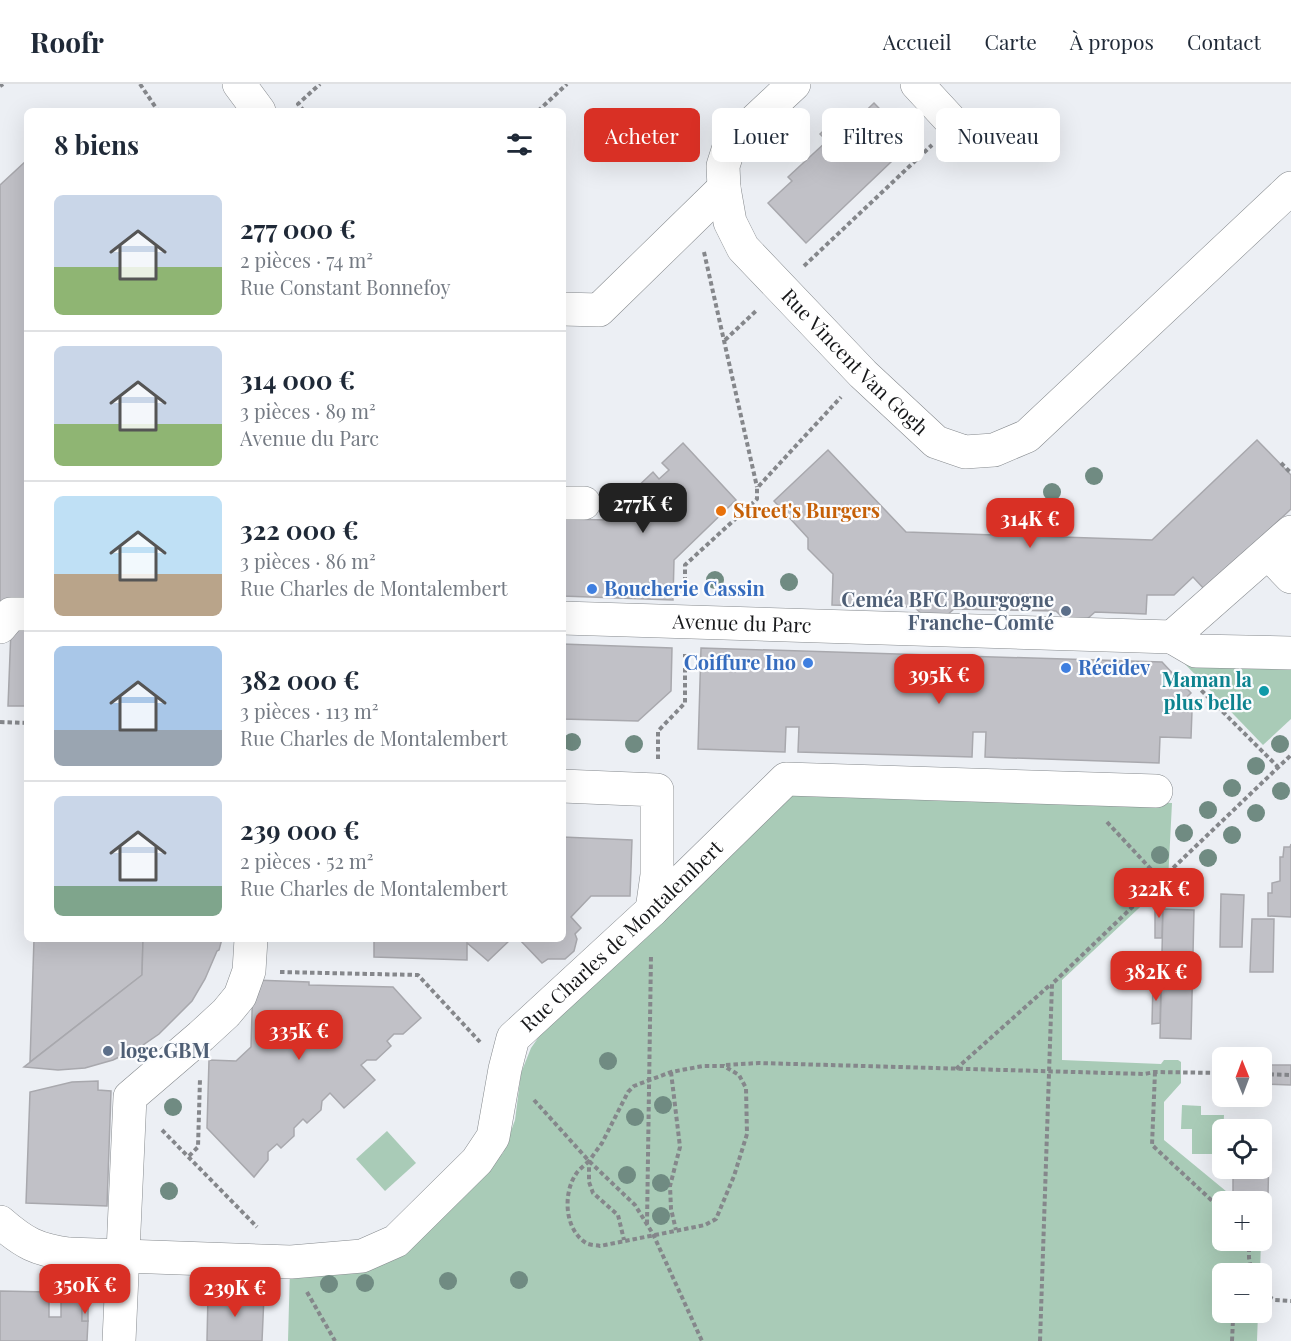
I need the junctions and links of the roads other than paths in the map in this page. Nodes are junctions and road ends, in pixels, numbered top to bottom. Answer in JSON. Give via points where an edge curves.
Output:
{"nodes":[{"id":1,"x":239,"y":84,"type":"edge"},
{"id":2,"x":794,"y":84,"type":"edge"},
{"id":3,"x":917,"y":84,"type":"edge"},
{"id":4,"x":256,"y":108,"type":"edge"},
{"id":5,"x":939,"y":108,"type":"edge"},
{"id":6,"x":724,"y":188,"type":"junction"},
{"id":7,"x":1291,"y":188,"type":"edge"},
{"id":8,"x":566,"y":309,"type":"edge"},
{"id":9,"x":1279,"y":542,"type":"edge"},
{"id":10,"x":1291,"y":577,"type":"edge"},
{"id":11,"x":566,"y":618,"type":"edge"},
{"id":12,"x":1173,"y":637,"type":"junction"},
{"id":13,"x":1291,"y":653,"type":"edge"},
{"id":14,"x":566,"y":786,"type":"edge"},
{"id":15,"x":1156,"y":791,"type":"dead end"},
{"id":16,"x":652,"y":910,"type":"junction"},
{"id":17,"x":251,"y":942,"type":"edge"},
{"id":18,"x":0,"y":1222,"type":"edge"},
{"id":19,"x":122,"y":1255,"type":"junction"},
{"id":20,"x":119,"y":1341,"type":"edge"}],
"edges":[{"from":1,"to":4,"type":"street"},
{"from":2,"to":6,"type":"street","name":"Rue Vincent Van Gogh","via":[[730,144],[723,166]]},
{"from":3,"to":5,"type":"street"},
{"from":6,"to":7,"type":"street","name":"Rue Vincent Van Gogh","via":[[730,222],[743,248],[863,374],[936,442],[965,452],[994,450],[1027,436]]},
{"from":6,"to":8,"type":"street","via":[[600,310]]},
{"from":9,"to":10,"type":"street"},
{"from":9,"to":12,"type":"street"},
{"from":11,"to":12,"type":"street","name":"Avenue du Parc"},
{"from":12,"to":13,"type":"street","via":[[1196,651]]},
{"from":14,"to":16,"type":"street","via":[[657,790],[657,875]]},
{"from":15,"to":16,"type":"street","name":"Rue Charles de Montalembert","via":[[786,780]]},
{"from":16,"to":19,"type":"street","name":"Rue Charles de Montalembert","via":[[513,1038],[493,1137],[452,1188],[396,1241],[362,1256],[291,1262]]},
{"from":17,"to":19,"type":"street","via":[[249,971],[240,996],[201,1036],[130,1097]]},
{"from":18,"to":19,"type":"street","name":"Rue Charles de Montalembert","via":[[19,1238],[45,1251]]},
{"from":19,"to":20,"type":"street"}]}
